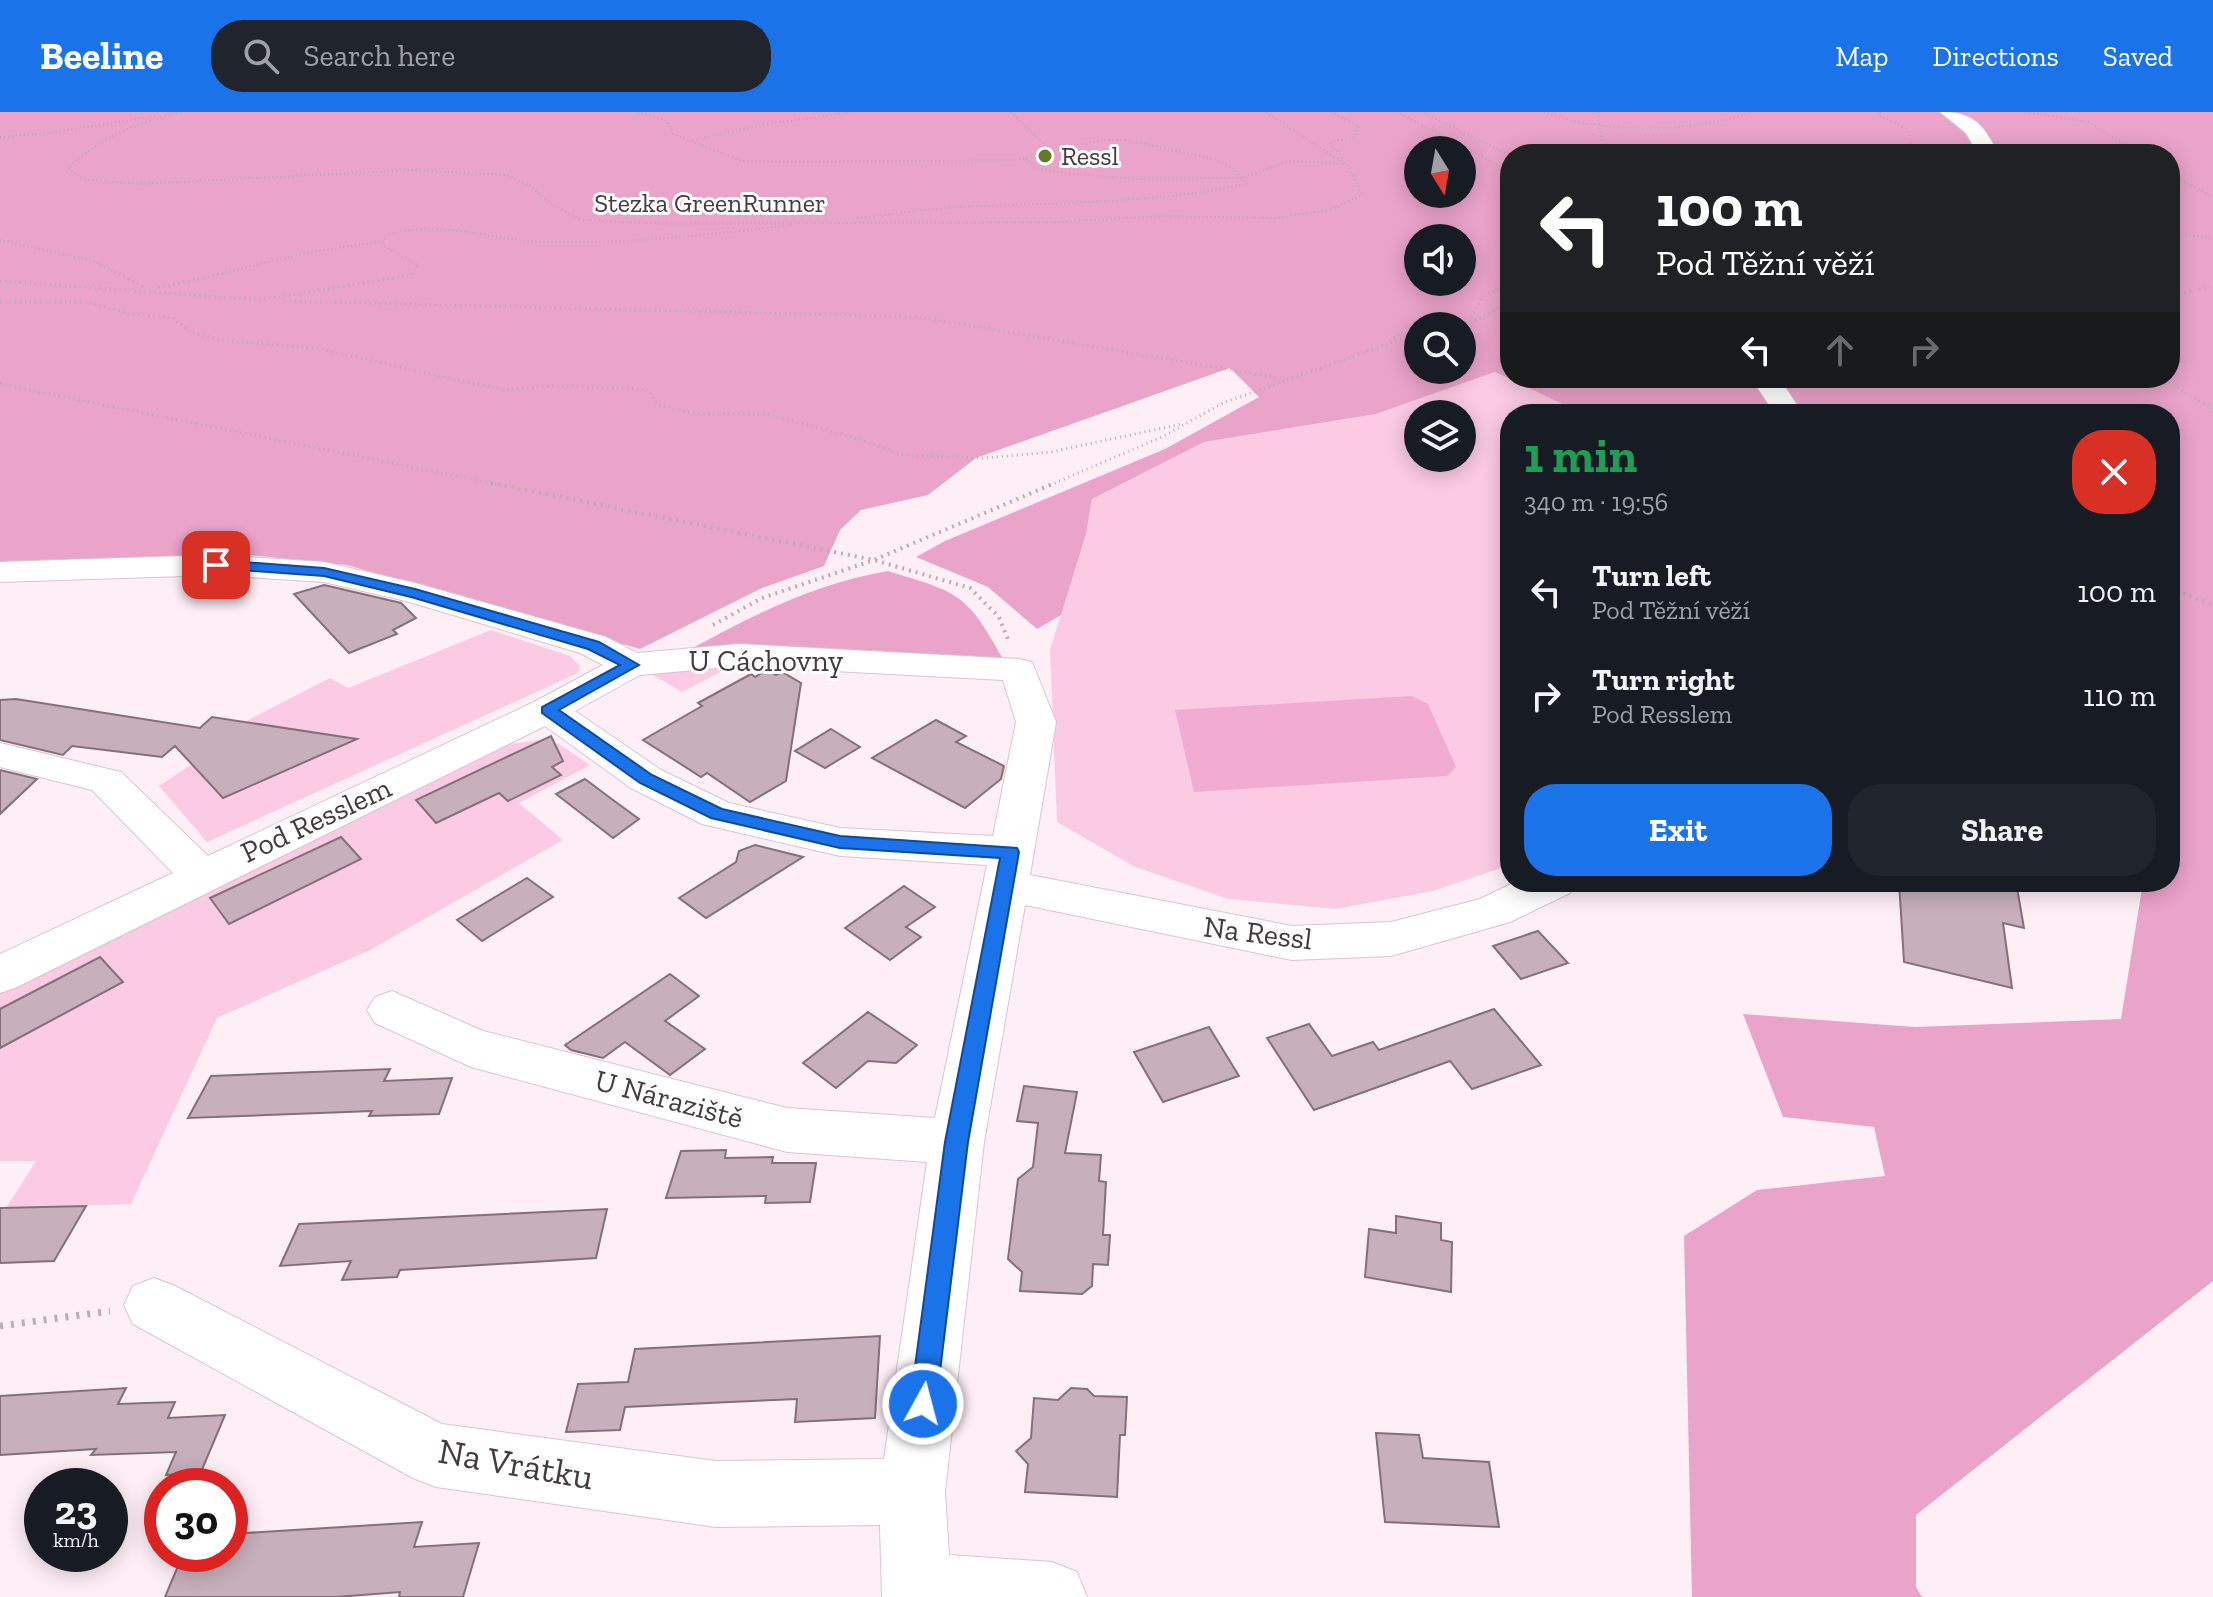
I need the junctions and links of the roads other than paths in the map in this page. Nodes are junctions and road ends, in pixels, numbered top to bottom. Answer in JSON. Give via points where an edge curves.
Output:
{"nodes":[{"id":1,"x":1949,"y":112,"type":"edge"},
{"id":2,"x":1984,"y":144,"type":"edge"},
{"id":3,"x":0,"y":572,"type":"edge"},
{"id":4,"x":631,"y":665,"type":"junction"},
{"id":5,"x":548,"y":710,"type":"junction"},
{"id":6,"x":0,"y":755,"type":"edge"},
{"id":7,"x":1007,"y":869,"type":"junction"},
{"id":8,"x":201,"y":875,"type":"junction"},
{"id":9,"x":1533,"y":892,"type":"edge"},
{"id":10,"x":0,"y":975,"type":"edge"},
{"id":11,"x":392,"y":1010,"type":"dead end"},
{"id":12,"x":957,"y":1142,"type":"junction"},
{"id":13,"x":154,"y":1305,"type":"road end"},
{"id":14,"x":912,"y":1492,"type":"junction"},
{"id":15,"x":917,"y":1593,"type":"edge"},
{"id":16,"x":1052,"y":1597,"type":"edge"}],
"edges":[{"from":1,"to":2,"type":"street","via":[[1979,133]]},
{"from":3,"to":4,"type":"street","via":[[216,565],[324,572],[593,645]]},
{"from":4,"to":5,"type":"street","name":"Pod Resslem"},
{"from":4,"to":7,"type":"street","name":"U Cáchovny","via":[[739,655],[1019,670],[1036,722]]},
{"from":5,"to":7,"type":"street","name":"Na Ressl","via":[[646,779],[717,814],[840,842]]},
{"from":5,"to":8,"type":"street","name":"Pod Resslem"},
{"from":6,"to":8,"type":"street","via":[[106,781]]},
{"from":7,"to":9,"type":"street","name":"Na Ressl","via":[[1292,943],[1391,939],[1494,911]]},
{"from":7,"to":12,"type":"street"},
{"from":8,"to":10,"type":"street","name":"Pod Resslem"},
{"from":11,"to":12,"type":"street","name":"U Náraziště","via":[[471,1047],[787,1130]]},
{"from":12,"to":14,"type":"street"},
{"from":13,"to":14,"type":"street","name":"Na Vrátku","via":[[436,1455],[716,1494]]},
{"from":14,"to":15,"type":"street"},
{"from":15,"to":16,"type":"street"}]}
